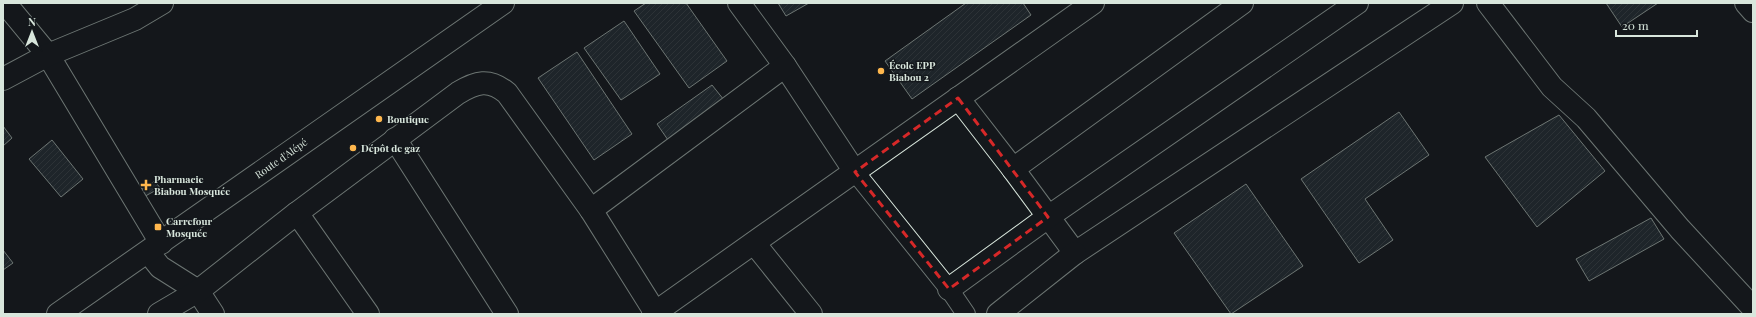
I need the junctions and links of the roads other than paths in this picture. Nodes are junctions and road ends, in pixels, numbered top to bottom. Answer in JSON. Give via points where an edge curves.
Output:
{"nodes":[{"id":1,"x":5,"y":3,"type":"edge"},
{"id":2,"x":162,"y":3,"type":"edge"},
{"id":3,"x":503,"y":3,"type":"edge"},
{"id":4,"x":740,"y":3,"type":"edge"},
{"id":5,"x":1092,"y":3,"type":"edge"},
{"id":6,"x":1242,"y":3,"type":"edge"},
{"id":7,"x":1357,"y":3,"type":"edge"},
{"id":8,"x":1452,"y":3,"type":"edge"},
{"id":9,"x":1488,"y":3,"type":"edge"},
{"id":10,"x":1746,"y":3,"type":"edge"},
{"id":11,"x":1753,"y":11,"type":"edge"},
{"id":12,"x":48,"y":55,"type":"junction"},
{"id":13,"x":785,"y":66,"type":"junction"},
{"id":14,"x":3,"y":79,"type":"edge"},
{"id":15,"x":958,"y":98,"type":"junction"},
{"id":16,"x":395,"y":139,"type":"junction"},
{"id":17,"x":1013,"y":169,"type":"junction"},
{"id":18,"x":855,"y":172,"type":"junction"},
{"id":19,"x":591,"y":210,"type":"junction"},
{"id":20,"x":297,"y":213,"type":"junction"},
{"id":21,"x":1048,"y":217,"type":"junction"},
{"id":22,"x":754,"y":243,"type":"junction"},
{"id":23,"x":154,"y":248,"type":"junction"},
{"id":24,"x":1076,"y":253,"type":"junction"},
{"id":25,"x":949,"y":289,"type":"junction"},
{"id":26,"x":198,"y":291,"type":"junction"},
{"id":27,"x":1753,"y":308,"type":"edge"},
{"id":28,"x":655,"y":313,"type":"edge"},
{"id":29,"x":58,"y":314,"type":"edge"},
{"id":30,"x":159,"y":314,"type":"edge"},
{"id":31,"x":213,"y":314,"type":"edge"},
{"id":32,"x":368,"y":314,"type":"edge"},
{"id":33,"x":507,"y":314,"type":"edge"},
{"id":34,"x":811,"y":314,"type":"edge"},
{"id":35,"x":966,"y":314,"type":"edge"},
{"id":36,"x":998,"y":314,"type":"edge"}],
"edges":[{"from":1,"to":12,"type":"street"},
{"from":2,"to":12,"type":"street","via":[[135,19]]},
{"from":3,"to":23,"type":"street","name":"Route d'Alépé"},
{"from":4,"to":13,"type":"street"},
{"from":5,"to":15,"type":"street"},
{"from":6,"to":17,"type":"street"},
{"from":7,"to":21,"type":"street"},
{"from":8,"to":24,"type":"street"},
{"from":9,"to":27,"type":"street","via":[[1552,87],[1586,118],[1680,229]]},
{"from":10,"to":11,"type":"street"},
{"from":12,"to":14,"type":"street"},
{"from":12,"to":23,"type":"street"},
{"from":13,"to":18,"type":"street"},
{"from":13,"to":19,"type":"street"},
{"from":15,"to":17,"type":"street"},
{"from":15,"to":18,"type":"street"},
{"from":16,"to":19,"type":"street","via":[[471,85],[489,84],[500,87],[507,93]]},
{"from":16,"to":20,"type":"street"},
{"from":16,"to":33,"type":"street"},
{"from":17,"to":21,"type":"street"},
{"from":18,"to":22,"type":"street"},
{"from":18,"to":25,"type":"street"},
{"from":19,"to":28,"type":"street"},
{"from":20,"to":26,"type":"street"},
{"from":20,"to":32,"type":"street"},
{"from":21,"to":24,"type":"street"},
{"from":21,"to":25,"type":"street"},
{"from":22,"to":28,"type":"street"},
{"from":22,"to":34,"type":"street"},
{"from":23,"to":26,"type":"street","via":[[160,267]]},
{"from":23,"to":29,"type":"street","name":"Route d'Alépé"},
{"from":24,"to":36,"type":"street"},
{"from":25,"to":35,"type":"street"},
{"from":26,"to":30,"type":"street"},
{"from":26,"to":31,"type":"street"}]}
